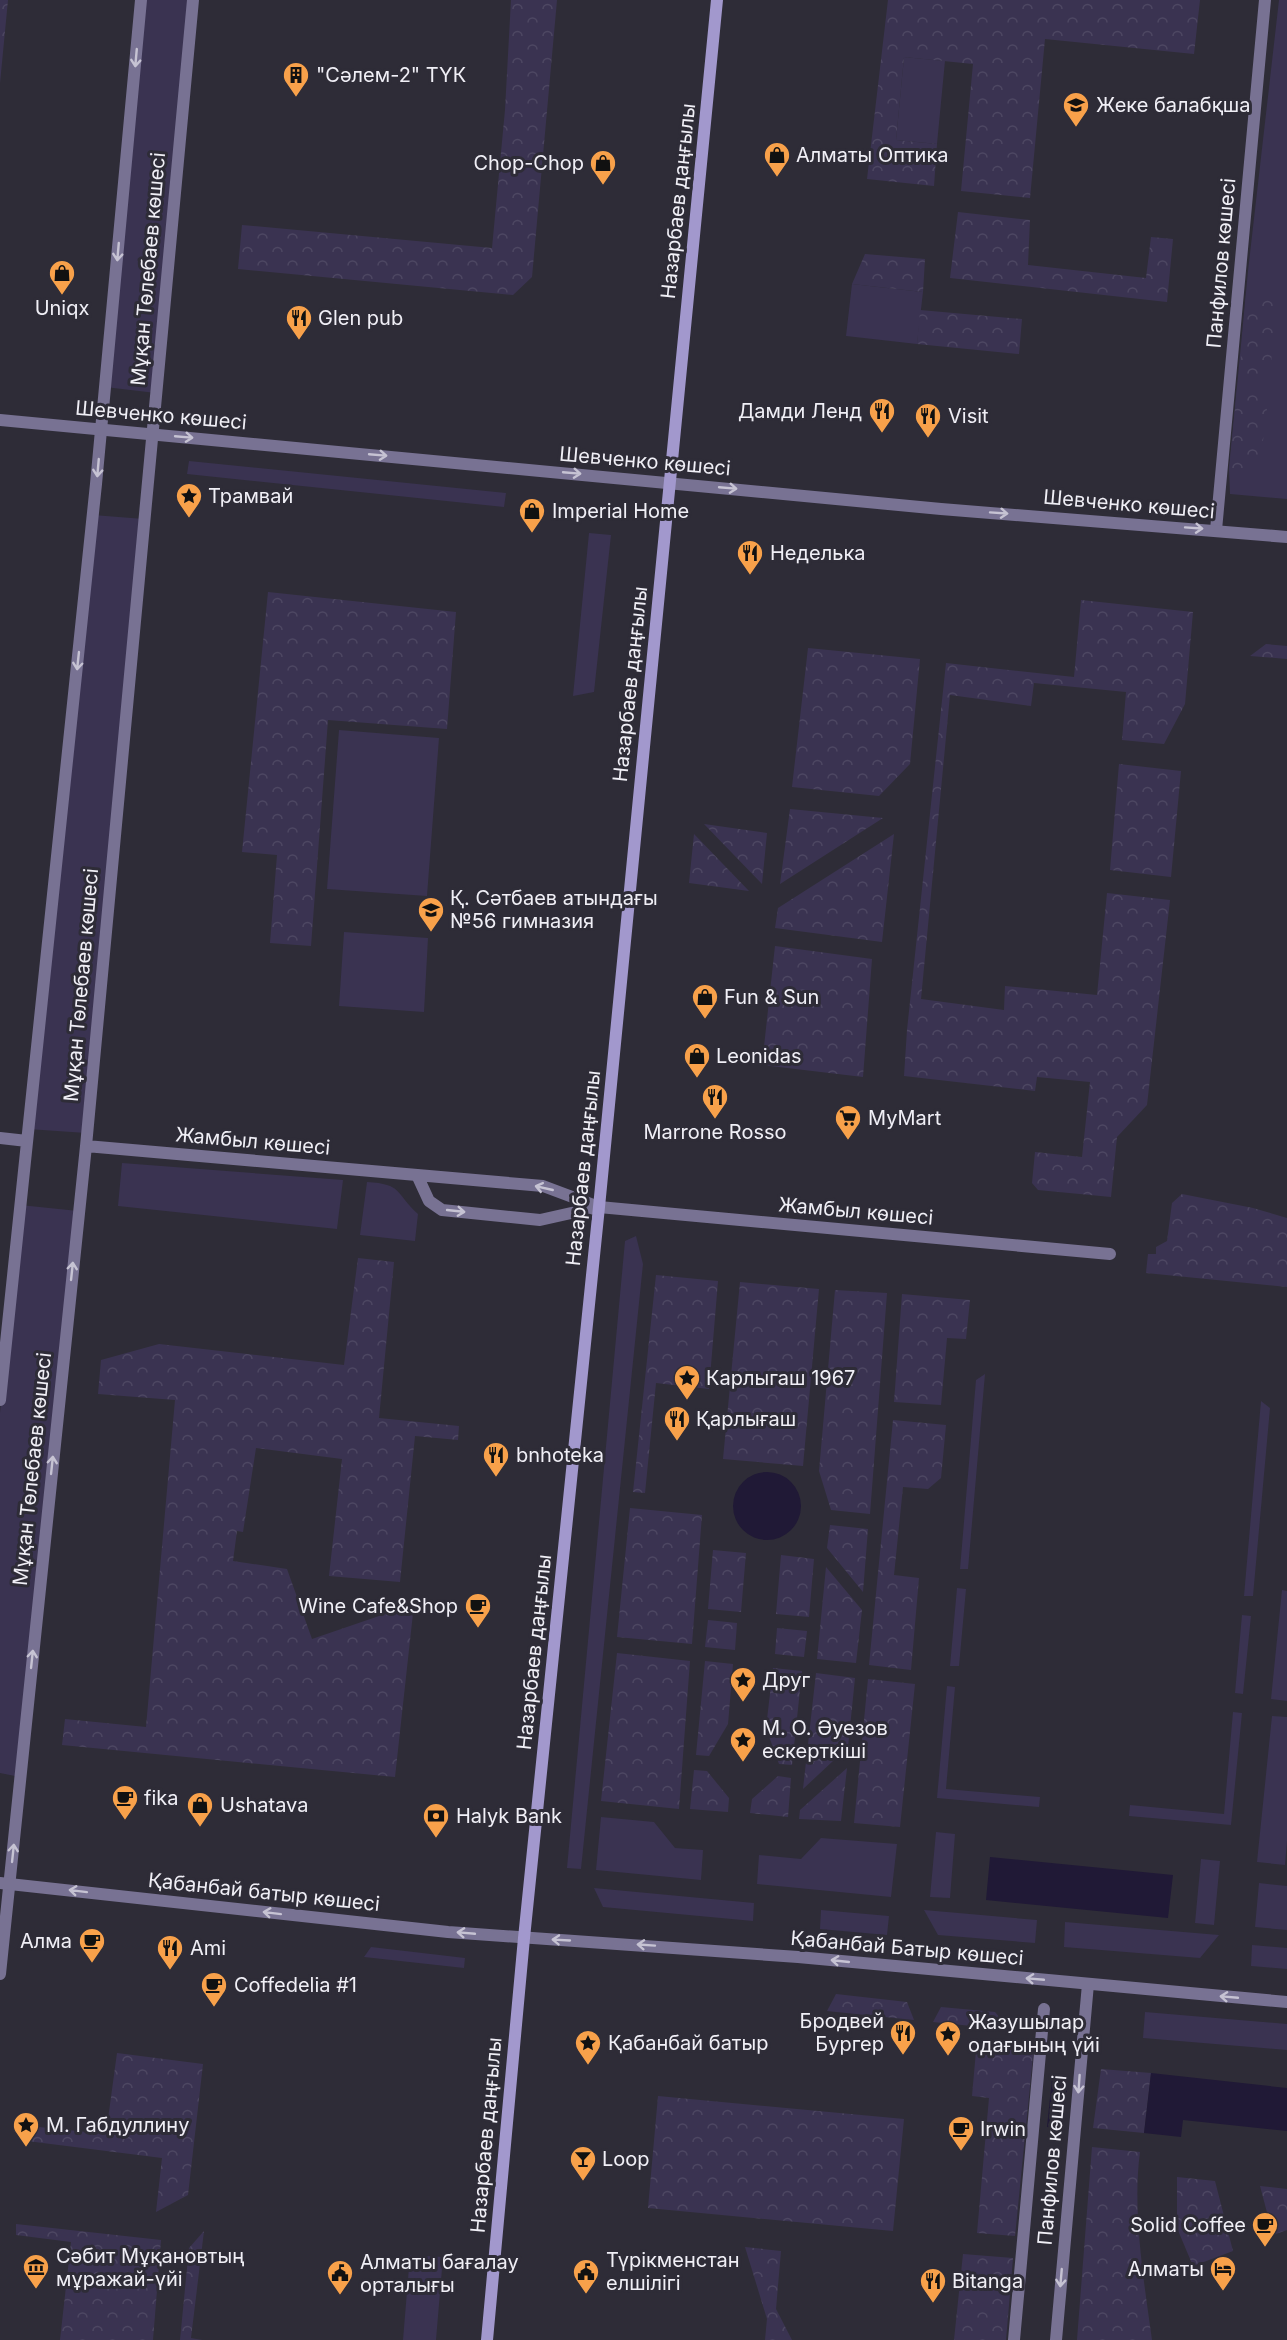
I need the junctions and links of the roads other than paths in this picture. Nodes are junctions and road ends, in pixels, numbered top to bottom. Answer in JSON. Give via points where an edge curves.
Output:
{"nodes":[{"id":1,"x":141,"y":0,"type":"edge"},
{"id":2,"x":193,"y":0,"type":"edge"},
{"id":3,"x":717,"y":0,"type":"edge"},
{"id":4,"x":1264,"y":0,"type":"edge"},
{"id":5,"x":0,"y":420,"type":"edge"},
{"id":6,"x":101,"y":429,"type":"junction"},
{"id":7,"x":152,"y":434,"type":"junction"},
{"id":8,"x":670,"y":483,"type":"junction"},
{"id":9,"x":1216,"y":530,"type":"junction"},
{"id":10,"x":1287,"y":537,"type":"edge"},
{"id":11,"x":0,"y":1138,"type":"edge"},
{"id":12,"x":27,"y":1141,"type":"junction"},
{"id":13,"x":86,"y":1146,"type":"junction"},
{"id":14,"x":417,"y":1175,"type":"junction"},
{"id":15,"x":599,"y":1207,"type":"junction"},
{"id":16,"x":1110,"y":1254,"type":"dead end"},
{"id":17,"x":0,"y":1400,"type":"edge"},
{"id":18,"x":5,"y":1883,"type":"edge"},
{"id":19,"x":524,"y":1938,"type":"junction"},
{"id":20,"x":0,"y":1974,"type":"edge"},
{"id":21,"x":1088,"y":1984,"type":"junction"},
{"id":22,"x":1287,"y":2002,"type":"edge"},
{"id":23,"x":1044,"y":2009,"type":"dead end"},
{"id":24,"x":487,"y":2340,"type":"edge"},
{"id":25,"x":1014,"y":2340,"type":"edge"},
{"id":26,"x":1056,"y":2340,"type":"edge"}],
"edges":[{"from":1,"to":6,"type":"street","name":"Мұқан Төлебаев көшесі","one_way":true},
{"from":2,"to":7,"type":"street","name":"Мұқан Төлебаев көшесі"},
{"from":3,"to":8,"type":"main road","name":"Назарбаев даңғылы"},
{"from":4,"to":9,"type":"street","name":"Панфилов көшесі"},
{"from":5,"to":6,"type":"street","name":"Шевченко көшесі"},
{"from":6,"to":7,"type":"street","name":"Шевченко көшесі"},
{"from":6,"to":12,"type":"street","name":"Мұқан Төлебаев көшесі","one_way":true},
{"from":7,"to":8,"type":"street","name":"Шевченко көшесі","one_way":true},
{"from":7,"to":13,"type":"street","name":"Мұқан Төлебаев көшесі"},
{"from":8,"to":9,"type":"street","name":"Шевченко көшесі","one_way":true},
{"from":8,"to":15,"type":"main road","name":"Назарбаев даңғылы"},
{"from":9,"to":10,"type":"street","name":"Шевченко көшесі"},
{"from":11,"to":12,"type":"street"},
{"from":12,"to":17,"type":"street","name":"Мұқан Төлебаев көшесі"},
{"from":13,"to":14,"type":"street","name":"Жамбыл көшесі"},
{"from":18,"to":13,"type":"street","name":"Мұқан Төлебаев көшесі","one_way":true},
{"from":15,"to":14,"type":"street","name":"Жамбыл көшесі","one_way":true,"via":[[543,1186]]},
{"from":14,"to":15,"type":"street","name":"Жамбыл көшесі","one_way":true,"via":[[429,1201],[442,1210],[540,1220]]},
{"from":15,"to":16,"type":"street","name":"Жамбыл көшесі"},
{"from":15,"to":19,"type":"main road","name":"Назарбаев даңғылы"},
{"from":19,"to":18,"type":"street","name":"Қабанбай батыр көшесі","one_way":true},
{"from":18,"to":20,"type":"street","name":"Мұқан Төлебаев көшесі"},
{"from":21,"to":19,"type":"street","name":"Қабанбай Батыр көшесі","one_way":true,"via":[[798,1957]]},
{"from":19,"to":24,"type":"main road","name":"Назарбаев даңғылы"},
{"from":22,"to":21,"type":"street","name":"Қабанбай Батыр көшесі","one_way":true},
{"from":21,"to":26,"type":"street","name":"Панфилов көшесі","one_way":true},
{"from":23,"to":25,"type":"street","name":"Панфилов көшесі"}]}
